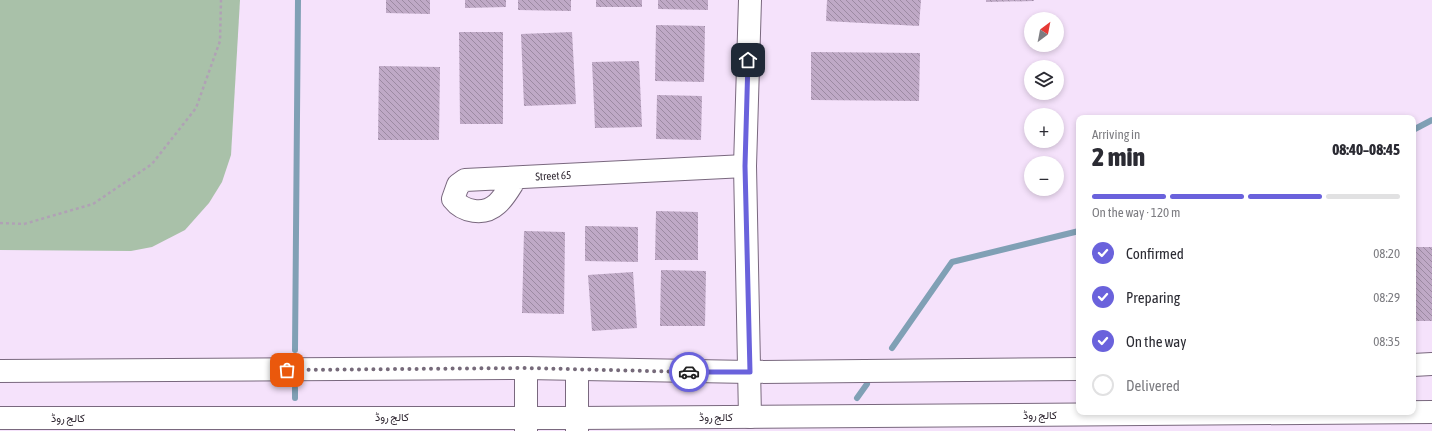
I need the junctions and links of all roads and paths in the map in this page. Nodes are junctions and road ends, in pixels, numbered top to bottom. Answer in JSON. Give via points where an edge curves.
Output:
{"nodes":[{"id":1,"x":221,"y":0,"type":"edge"},
{"id":2,"x":750,"y":0,"type":"edge"},
{"id":3,"x":745,"y":166,"type":"junction"},
{"id":4,"x":514,"y":181,"type":"dead end"},
{"id":5,"x":0,"y":223,"type":"edge"},
{"id":6,"x":1432,"y":364,"type":"edge"},
{"id":7,"x":1416,"y":365,"type":"edge"},
{"id":8,"x":526,"y":368,"type":"junction"},
{"id":9,"x":1076,"y":368,"type":"edge"},
{"id":10,"x":577,"y":370,"type":"junction"},
{"id":11,"x":0,"y":371,"type":"edge"},
{"id":12,"x":750,"y":372,"type":"junction"},
{"id":13,"x":1416,"y":412,"type":"edge"},
{"id":14,"x":1432,"y":412,"type":"edge"},
{"id":15,"x":1076,"y":415,"type":"edge"},
{"id":16,"x":750,"y":417,"type":"junction"},
{"id":17,"x":0,"y":418,"type":"edge"},
{"id":18,"x":526,"y":424,"type":"edge"},
{"id":19,"x":577,"y":424,"type":"edge"}],
"edges":[{"from":1,"to":5,"type":"path","via":[[220,41],[196,108],[152,164],[93,204],[24,224]]},
{"from":2,"to":3,"type":"street"},
{"from":3,"to":4,"type":"street","name":"Street 65","via":[[465,180],[454,191],[453,199],[466,211],[481,211],[496,205]]},
{"from":3,"to":12,"type":"street"},
{"from":6,"to":7,"type":"street"},
{"from":8,"to":10,"type":"street"},
{"from":8,"to":11,"type":"street"},
{"from":8,"to":18,"type":"street"},
{"from":9,"to":12,"type":"street"},
{"from":10,"to":12,"type":"street"},
{"from":10,"to":19,"type":"street"},
{"from":12,"to":16,"type":"street"},
{"from":13,"to":14,"type":"street","name":"کالج روڈ"},
{"from":15,"to":16,"type":"street","name":"کالج روڈ"},
{"from":16,"to":19,"type":"street","name":"کالج روڈ"},
{"from":17,"to":18,"type":"street","name":"کالج روڈ"},
{"from":18,"to":19,"type":"street","name":"کالج روڈ"}]}
